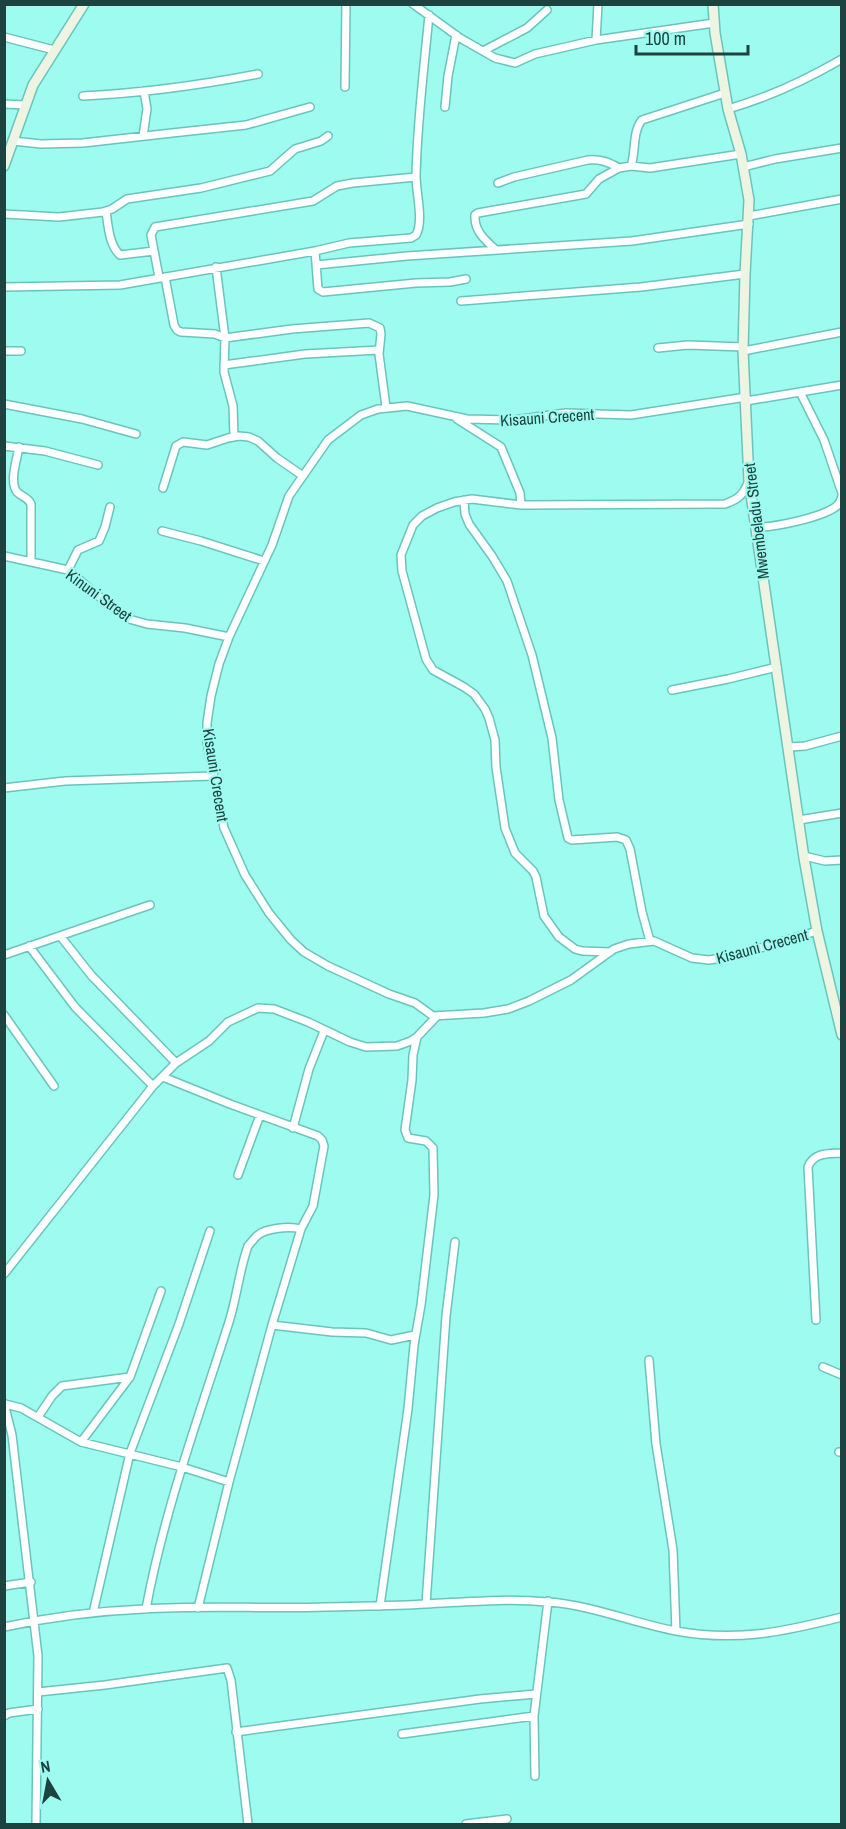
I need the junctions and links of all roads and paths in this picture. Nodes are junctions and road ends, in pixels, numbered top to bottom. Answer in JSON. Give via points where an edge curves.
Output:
{"nodes":[{"id":1,"x":84,"y":4,"type":"edge"},
{"id":2,"x":346,"y":4,"type":"edge"},
{"id":3,"x":598,"y":4,"type":"edge"},
{"id":4,"x":712,"y":4,"type":"edge"},
{"id":5,"x":416,"y":5,"type":"edge"},
{"id":6,"x":548,"y":10,"type":"dead end"},
{"id":7,"x":429,"y":15,"type":"junction"},
{"id":8,"x":714,"y":23,"type":"junction"},
{"id":9,"x":456,"y":35,"type":"junction"},
{"id":10,"x":4,"y":37,"type":"edge"},
{"id":11,"x":596,"y":40,"type":"junction"},
{"id":12,"x":54,"y":50,"type":"junction"},
{"id":13,"x":483,"y":51,"type":"junction"},
{"id":14,"x":842,"y":59,"type":"edge"},
{"id":15,"x":258,"y":74,"type":"dead end"},
{"id":16,"x":345,"y":87,"type":"dead end"},
{"id":17,"x":144,"y":91,"type":"junction"},
{"id":18,"x":725,"y":93,"type":"junction"},
{"id":19,"x":83,"y":96,"type":"dead end"},
{"id":20,"x":4,"y":104,"type":"edge"},
{"id":21,"x":25,"y":105,"type":"junction"},
{"id":22,"x":310,"y":107,"type":"dead end"},
{"id":23,"x":446,"y":107,"type":"dead end"},
{"id":24,"x":728,"y":109,"type":"junction"},
{"id":25,"x":143,"y":136,"type":"junction"},
{"id":26,"x":328,"y":136,"type":"dead end"},
{"id":27,"x":13,"y":141,"type":"junction"},
{"id":28,"x":842,"y":148,"type":"edge"},
{"id":29,"x":741,"y":154,"type":"junction"},
{"id":30,"x":4,"y":166,"type":"edge"},
{"id":31,"x":631,"y":166,"type":"junction"},
{"id":32,"x":743,"y":167,"type":"junction"},
{"id":33,"x":619,"y":168,"type":"junction"},
{"id":34,"x":416,"y":177,"type":"junction"},
{"id":35,"x":498,"y":183,"type":"dead end"},
{"id":36,"x":842,"y":199,"type":"edge"},
{"id":37,"x":106,"y":211,"type":"junction"},
{"id":38,"x":4,"y":214,"type":"edge"},
{"id":39,"x":749,"y":220,"type":"junction"},
{"id":40,"x":496,"y":250,"type":"junction"},
{"id":41,"x":154,"y":251,"type":"junction"},
{"id":42,"x":315,"y":251,"type":"junction"},
{"id":43,"x":316,"y":265,"type":"junction"},
{"id":44,"x":216,"y":267,"type":"junction"},
{"id":45,"x":745,"y":274,"type":"junction"},
{"id":46,"x":162,"y":277,"type":"junction"},
{"id":47,"x":466,"y":279,"type":"dead end"},
{"id":48,"x":4,"y":287,"type":"edge"},
{"id":49,"x":460,"y":301,"type":"dead end"},
{"id":50,"x":842,"y":332,"type":"edge"},
{"id":51,"x":225,"y":338,"type":"junction"},
{"id":52,"x":658,"y":348,"type":"dead end"},
{"id":53,"x":743,"y":349,"type":"junction"},
{"id":54,"x":379,"y":350,"type":"junction"},
{"id":55,"x":4,"y":351,"type":"edge"},
{"id":56,"x":21,"y":351,"type":"dead end"},
{"id":57,"x":224,"y":365,"type":"junction"},
{"id":58,"x":842,"y":385,"type":"edge"},
{"id":59,"x":800,"y":392,"type":"junction"},
{"id":60,"x":746,"y":399,"type":"junction"},
{"id":61,"x":4,"y":404,"type":"edge"},
{"id":62,"x":386,"y":407,"type":"junction"},
{"id":63,"x":451,"y":415,"type":"junction"},
{"id":64,"x":136,"y":434,"type":"dead end"},
{"id":65,"x":234,"y":437,"type":"junction"},
{"id":66,"x":4,"y":446,"type":"edge"},
{"id":67,"x":19,"y":447,"type":"junction"},
{"id":68,"x":98,"y":465,"type":"dead end"},
{"id":69,"x":303,"y":476,"type":"junction"},
{"id":70,"x":749,"y":481,"type":"junction"},
{"id":71,"x":163,"y":488,"type":"dead end"},
{"id":72,"x":842,"y":495,"type":"edge"},
{"id":73,"x":464,"y":500,"type":"junction"},
{"id":74,"x":521,"y":505,"type":"junction"},
{"id":75,"x":110,"y":507,"type":"dead end"},
{"id":76,"x":755,"y":527,"type":"junction"},
{"id":77,"x":162,"y":531,"type":"dead end"},
{"id":78,"x":4,"y":556,"type":"edge"},
{"id":79,"x":31,"y":561,"type":"junction"},
{"id":80,"x":264,"y":561,"type":"junction"},
{"id":81,"x":68,"y":570,"type":"junction"},
{"id":82,"x":229,"y":637,"type":"junction"},
{"id":83,"x":777,"y":667,"type":"junction"},
{"id":84,"x":672,"y":690,"type":"dead end"},
{"id":85,"x":842,"y":736,"type":"edge"},
{"id":86,"x":789,"y":747,"type":"junction"},
{"id":87,"x":213,"y":776,"type":"junction"},
{"id":88,"x":4,"y":788,"type":"edge"},
{"id":89,"x":842,"y":813,"type":"edge"},
{"id":90,"x":799,"y":820,"type":"junction"},
{"id":91,"x":804,"y":856,"type":"junction"},
{"id":92,"x":842,"y":860,"type":"edge"},
{"id":93,"x":150,"y":905,"type":"dead end"},
{"id":94,"x":817,"y":931,"type":"junction"},
{"id":95,"x":61,"y":936,"type":"junction"},
{"id":96,"x":650,"y":941,"type":"junction"},
{"id":97,"x":29,"y":946,"type":"junction"},
{"id":98,"x":610,"y":952,"type":"junction"},
{"id":99,"x":4,"y":955,"type":"edge"},
{"id":100,"x":838,"y":1006,"type":"edge"},
{"id":101,"x":4,"y":1015,"type":"edge"},
{"id":102,"x":436,"y":1017,"type":"junction"},
{"id":103,"x":324,"y":1031,"type":"junction"},
{"id":104,"x":841,"y":1032,"type":"edge"},
{"id":105,"x":417,"y":1037,"type":"junction"},
{"id":106,"x":176,"y":1063,"type":"junction"},
{"id":107,"x":163,"y":1077,"type":"junction"},
{"id":108,"x":54,"y":1086,"type":"dead end"},
{"id":109,"x":153,"y":1086,"type":"junction"},
{"id":110,"x":260,"y":1115,"type":"junction"},
{"id":111,"x":293,"y":1128,"type":"junction"},
{"id":112,"x":842,"y":1153,"type":"edge"},
{"id":113,"x":238,"y":1175,"type":"dead end"},
{"id":114,"x":301,"y":1229,"type":"junction"},
{"id":115,"x":210,"y":1231,"type":"dead end"},
{"id":116,"x":455,"y":1242,"type":"dead end"},
{"id":117,"x":4,"y":1274,"type":"edge"},
{"id":118,"x":161,"y":1291,"type":"dead end"},
{"id":119,"x":816,"y":1320,"type":"dead end"},
{"id":120,"x":272,"y":1325,"type":"junction"},
{"id":121,"x":415,"y":1335,"type":"junction"},
{"id":122,"x":649,"y":1360,"type":"dead end"},
{"id":123,"x":823,"y":1367,"type":"dead end"},
{"id":124,"x":842,"y":1375,"type":"edge"},
{"id":125,"x":130,"y":1377,"type":"junction"},
{"id":126,"x":5,"y":1403,"type":"edge"},
{"id":127,"x":38,"y":1417,"type":"junction"},
{"id":128,"x":81,"y":1442,"type":"junction"},
{"id":129,"x":130,"y":1453,"type":"junction"},
{"id":130,"x":182,"y":1467,"type":"junction"},
{"id":131,"x":229,"y":1482,"type":"junction"},
{"id":132,"x":31,"y":1582,"type":"junction"},
{"id":133,"x":4,"y":1586,"type":"edge"},
{"id":134,"x":548,"y":1602,"type":"junction"},
{"id":135,"x":426,"y":1604,"type":"junction"},
{"id":136,"x":380,"y":1605,"type":"junction"},
{"id":137,"x":198,"y":1608,"type":"junction"},
{"id":138,"x":146,"y":1609,"type":"junction"},
{"id":139,"x":93,"y":1613,"type":"junction"},
{"id":140,"x":842,"y":1617,"type":"edge"},
{"id":141,"x":35,"y":1620,"type":"junction"},
{"id":142,"x":4,"y":1627,"type":"edge"},
{"id":143,"x":676,"y":1631,"type":"junction"},
{"id":144,"x":38,"y":1692,"type":"junction"},
{"id":145,"x":536,"y":1694,"type":"junction"},
{"id":146,"x":38,"y":1709,"type":"junction"},
{"id":147,"x":4,"y":1716,"type":"edge"},
{"id":148,"x":534,"y":1716,"type":"junction"},
{"id":149,"x":236,"y":1732,"type":"junction"},
{"id":150,"x":402,"y":1734,"type":"dead end"},
{"id":151,"x":535,"y":1776,"type":"dead end"},
{"id":152,"x":507,"y":1819,"type":"dead end"},
{"id":153,"x":36,"y":1824,"type":"edge"},
{"id":154,"x":248,"y":1824,"type":"edge"},
{"id":155,"x":466,"y":1824,"type":"edge"}],
"edges":[{"from":1,"to":12,"type":"street"},
{"from":2,"to":16,"type":"street"},
{"from":3,"to":11,"type":"street"},
{"from":4,"to":8,"type":"street","name":"Mwembeladu Street"},
{"from":5,"to":7,"type":"street"},
{"from":6,"to":13,"type":"street","via":[[527,28]]},
{"from":7,"to":9,"type":"street"},
{"from":7,"to":34,"type":"street"},
{"from":8,"to":11,"type":"street"},
{"from":8,"to":18,"type":"street","name":"Mwembeladu Street"},
{"from":9,"to":13,"type":"street"},
{"from":9,"to":23,"type":"street"},
{"from":10,"to":12,"type":"street"},
{"from":11,"to":13,"type":"street","via":[[535,54],[515,63]]},
{"from":12,"to":21,"type":"street"},
{"from":14,"to":24,"type":"street","via":[[806,81]]},
{"from":15,"to":17,"type":"street"},
{"from":17,"to":19,"type":"street"},
{"from":17,"to":25,"type":"street","via":[[147,110]]},
{"from":18,"to":24,"type":"street","name":"Mwembeladu Street"},
{"from":18,"to":31,"type":"street","via":[[642,120],[636,130]]},
{"from":20,"to":21,"type":"street"},
{"from":21,"to":27,"type":"street"},
{"from":22,"to":25,"type":"street","via":[[246,124]]},
{"from":24,"to":29,"type":"street","name":"Mwembeladu Street"},
{"from":25,"to":27,"type":"street","via":[[61,145]]},
{"from":26,"to":37,"type":"street","via":[[295,148],[270,171],[127,200]]},
{"from":27,"to":30,"type":"street"},
{"from":28,"to":32,"type":"street"},
{"from":29,"to":31,"type":"street","via":[[650,168]]},
{"from":29,"to":32,"type":"street","name":"Mwembeladu Street"},
{"from":31,"to":33,"type":"street"},
{"from":32,"to":39,"type":"street","name":"Mwembeladu Street"},
{"from":33,"to":35,"type":"street","via":[[608,161],[588,160]]},
{"from":33,"to":40,"type":"street","via":[[599,179],[586,194],[478,213],[477,229]]},
{"from":34,"to":41,"type":"street","via":[[352,183],[337,186],[313,201],[154,227]]},
{"from":34,"to":42,"type":"street","via":[[416,235]]},
{"from":36,"to":39,"type":"street"},
{"from":37,"to":38,"type":"street","via":[[59,217]]},
{"from":37,"to":41,"type":"street","via":[[116,252],[120,255]]},
{"from":39,"to":40,"type":"street","via":[[632,241]]},
{"from":39,"to":45,"type":"street","name":"Mwembeladu Street"},
{"from":40,"to":43,"type":"street"},
{"from":41,"to":46,"type":"street"},
{"from":42,"to":43,"type":"street"},
{"from":42,"to":44,"type":"street"},
{"from":43,"to":47,"type":"street","via":[[318,289],[323,292]]},
{"from":44,"to":46,"type":"street"},
{"from":44,"to":51,"type":"street"},
{"from":45,"to":49,"type":"street","via":[[641,287]]},
{"from":45,"to":53,"type":"street","name":"Mwembeladu Street"},
{"from":46,"to":48,"type":"street","via":[[97,287]]},
{"from":46,"to":51,"type":"street","via":[[177,330],[215,333]]},
{"from":50,"to":53,"type":"street"},
{"from":51,"to":54,"type":"street","via":[[369,323],[380,328]]},
{"from":51,"to":57,"type":"street"},
{"from":52,"to":53,"type":"street","via":[[688,345]]},
{"from":53,"to":60,"type":"street","name":"Mwembeladu Street"},
{"from":54,"to":57,"type":"street","via":[[305,354]]},
{"from":54,"to":62,"type":"street"},
{"from":55,"to":56,"type":"street"},
{"from":57,"to":65,"type":"street","via":[[233,406]]},
{"from":58,"to":59,"type":"street","name":"Kisauni Crecent"},
{"from":59,"to":60,"type":"street","name":"Kisauni Crecent"},
{"from":59,"to":72,"type":"street","via":[[824,440]]},
{"from":60,"to":63,"type":"street","name":"Kisauni Crecent","via":[[631,415],[578,412],[513,420]]},
{"from":60,"to":70,"type":"street","name":"Mwembeladu Street"},
{"from":61,"to":64,"type":"street"},
{"from":62,"to":63,"type":"street","name":"Kisauni Crecent","via":[[407,406]]},
{"from":62,"to":69,"type":"street","name":"Kisauni Crecent","via":[[361,415],[336,432]]},
{"from":63,"to":74,"type":"street","via":[[501,447]]},
{"from":65,"to":69,"type":"street","via":[[258,441]]},
{"from":65,"to":71,"type":"street","via":[[207,445],[183,442],[176,446]]},
{"from":66,"to":67,"type":"street"},
{"from":67,"to":68,"type":"street"},
{"from":67,"to":79,"type":"street","via":[[14,486],[31,504]]},
{"from":69,"to":80,"type":"street","name":"Kisauni Crecent","via":[[286,503]]},
{"from":70,"to":74,"type":"street","via":[[743,494],[724,504]]},
{"from":70,"to":76,"type":"street","name":"Mwembeladu Street"},
{"from":72,"to":76,"type":"street","via":[[836,507],[822,513],[767,528]]},
{"from":73,"to":74,"type":"street"},
{"from":73,"to":96,"type":"street","via":[[469,524],[507,581],[532,655],[552,738],[568,838],[626,840]]},
{"from":73,"to":98,"type":"street","via":[[422,516],[413,525],[401,555],[406,591],[426,659],[434,670],[474,694],[489,718],[505,828],[515,853],[536,877],[544,916],[550,926],[575,949]]},
{"from":75,"to":81,"type":"street","via":[[99,541],[78,550]]},
{"from":76,"to":83,"type":"street","name":"Mwembeladu Street"},
{"from":77,"to":80,"type":"street"},
{"from":78,"to":79,"type":"street","name":"Kinuni Street"},
{"from":79,"to":81,"type":"street","name":"Kinuni Street"},
{"from":80,"to":82,"type":"street","name":"Kisauni Crecent"},
{"from":81,"to":82,"type":"street","name":"Kinuni Street","via":[[129,619]]},
{"from":82,"to":87,"type":"street","name":"Kisauni Crecent","via":[[214,682],[207,723]]},
{"from":83,"to":84,"type":"street"},
{"from":83,"to":86,"type":"street","name":"Mwembeladu Street"},
{"from":85,"to":86,"type":"street"},
{"from":86,"to":90,"type":"street","name":"Mwembeladu Street"},
{"from":87,"to":88,"type":"street","via":[[65,781]]},
{"from":87,"to":102,"type":"street","name":"Kisauni Crecent","via":[[224,828],[237,860],[269,913],[291,940],[328,966],[415,1003]]},
{"from":89,"to":90,"type":"street"},
{"from":90,"to":91,"type":"street","name":"Mwembeladu Street"},
{"from":91,"to":92,"type":"street"},
{"from":91,"to":94,"type":"street","name":"Mwembeladu Street"},
{"from":93,"to":95,"type":"street"},
{"from":94,"to":96,"type":"street","name":"Kisauni Crecent","via":[[709,960],[692,958]]},
{"from":94,"to":100,"type":"street","name":"Mwembeladu Street"},
{"from":95,"to":97,"type":"street"},
{"from":95,"to":106,"type":"street","via":[[91,975]]},
{"from":96,"to":98,"type":"street"},
{"from":97,"to":99,"type":"street"},
{"from":97,"to":109,"type":"street","via":[[75,1007]]},
{"from":98,"to":102,"type":"street","via":[[571,980],[530,1001],[493,1012]]},
{"from":100,"to":104,"type":"street","name":"Mwembeladu Street"},
{"from":101,"to":108,"type":"street"},
{"from":102,"to":105,"type":"street"},
{"from":103,"to":105,"type":"street","via":[[358,1045],[378,1048]]},
{"from":103,"to":106,"type":"street","via":[[274,1009],[258,1008],[228,1022],[209,1041]]},
{"from":103,"to":111,"type":"street"},
{"from":105,"to":121,"type":"street","via":[[405,1133],[410,1139],[430,1144],[435,1171]]},
{"from":106,"to":107,"type":"street"},
{"from":107,"to":109,"type":"street"},
{"from":107,"to":110,"type":"street"},
{"from":109,"to":117,"type":"street"},
{"from":110,"to":111,"type":"street"},
{"from":110,"to":113,"type":"street"},
{"from":111,"to":114,"type":"street","via":[[318,1136],[324,1146],[313,1206]]},
{"from":112,"to":119,"type":"street","via":[[820,1154],[808,1167]]},
{"from":114,"to":120,"type":"street"},
{"from":114,"to":130,"type":"street","via":[[261,1233],[248,1246],[230,1319]]},
{"from":115,"to":129,"type":"street"},
{"from":116,"to":135,"type":"street","via":[[446,1316]]},
{"from":118,"to":125,"type":"street"},
{"from":120,"to":121,"type":"street","via":[[366,1332],[391,1340]]},
{"from":120,"to":131,"type":"street"},
{"from":121,"to":136,"type":"street"},
{"from":122,"to":143,"type":"street","via":[[656,1444],[673,1550]]},
{"from":123,"to":124,"type":"street"},
{"from":125,"to":127,"type":"street","via":[[62,1386]]},
{"from":125,"to":128,"type":"street"},
{"from":126,"to":127,"type":"street"},
{"from":126,"to":132,"type":"street"},
{"from":127,"to":128,"type":"street"},
{"from":128,"to":129,"type":"street"},
{"from":129,"to":130,"type":"street"},
{"from":129,"to":139,"type":"street"},
{"from":130,"to":131,"type":"street"},
{"from":130,"to":138,"type":"street"},
{"from":131,"to":137,"type":"street"},
{"from":132,"to":133,"type":"street"},
{"from":132,"to":141,"type":"street"},
{"from":134,"to":135,"type":"street","via":[[483,1599]]},
{"from":134,"to":143,"type":"street","via":[[575,1605]]},
{"from":134,"to":145,"type":"street"},
{"from":135,"to":136,"type":"street"},
{"from":136,"to":137,"type":"street"},
{"from":137,"to":138,"type":"street"},
{"from":138,"to":139,"type":"street"},
{"from":139,"to":141,"type":"street"},
{"from":140,"to":143,"type":"street","via":[[750,1636],[718,1637]]},
{"from":141,"to":142,"type":"street"},
{"from":141,"to":144,"type":"street"},
{"from":144,"to":146,"type":"street"},
{"from":144,"to":149,"type":"street","via":[[227,1668]]},
{"from":145,"to":148,"type":"street"},
{"from":145,"to":149,"type":"street"},
{"from":146,"to":147,"type":"street"},
{"from":146,"to":153,"type":"street"},
{"from":148,"to":150,"type":"street"},
{"from":148,"to":151,"type":"street"},
{"from":149,"to":154,"type":"street"},
{"from":152,"to":155,"type":"street"}]}
